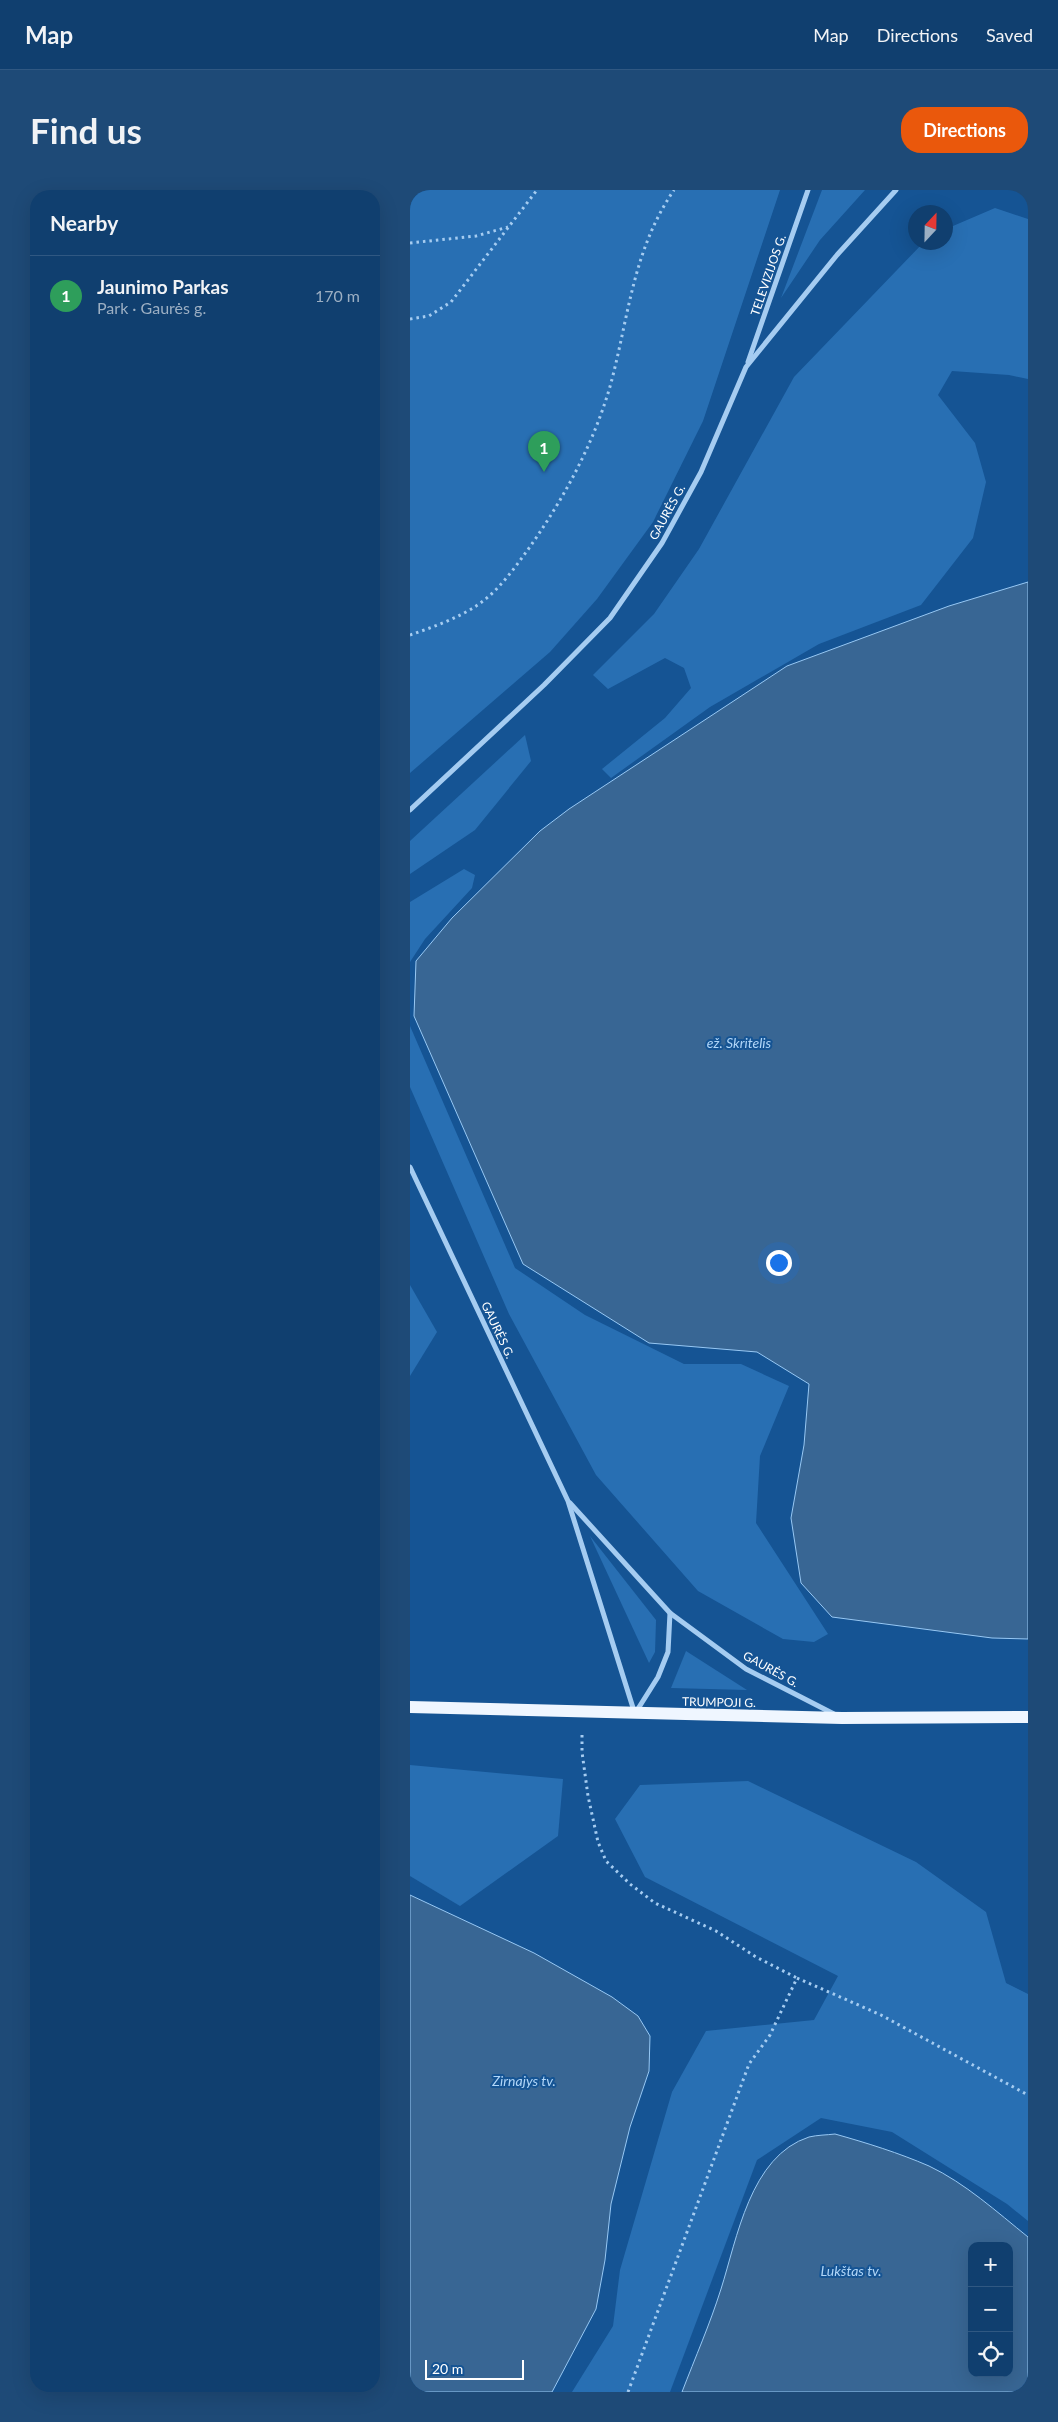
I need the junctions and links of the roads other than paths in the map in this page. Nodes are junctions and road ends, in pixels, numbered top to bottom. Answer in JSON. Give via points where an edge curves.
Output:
{"nodes":[{"id":1,"x":808,"y":190,"type":"edge"},
{"id":2,"x":896,"y":190,"type":"edge"},
{"id":3,"x":746,"y":367,"type":"junction"},
{"id":4,"x":410,"y":810,"type":"edge"},
{"id":5,"x":410,"y":1167,"type":"edge"},
{"id":6,"x":568,"y":1501,"type":"junction"},
{"id":7,"x":670,"y":1613,"type":"junction"},
{"id":8,"x":410,"y":1707,"type":"edge"},
{"id":9,"x":635,"y":1714,"type":"junction"},
{"id":10,"x":1028,"y":1717,"type":"edge"},
{"id":11,"x":842,"y":1718,"type":"junction"}],
"edges":[{"from":1,"to":3,"type":"street","name":"TELEVIZIJOS G."},
{"from":2,"to":3,"type":"street","name":"GAURĖS G.","via":[[837,254]]},
{"from":3,"to":4,"type":"street","name":"GAURĖS G.","via":[[701,472],[662,544],[610,618],[544,685]]},
{"from":5,"to":6,"type":"street","name":"GAURĖS G."},
{"from":6,"to":7,"type":"street","name":"GAURĖS G."},
{"from":6,"to":9,"type":"street","name":"GAURĖS G."},
{"from":7,"to":9,"type":"street","via":[[668,1652],[658,1678]]},
{"from":7,"to":11,"type":"street","name":"GAURĖS G.","via":[[746,1670]]},
{"from":8,"to":9,"type":"main road","name":"TRUMPOJI G."},
{"from":9,"to":11,"type":"main road","name":"TRUMPOJI G."},
{"from":10,"to":11,"type":"main road","name":"TRUMPOJI G."}]}
